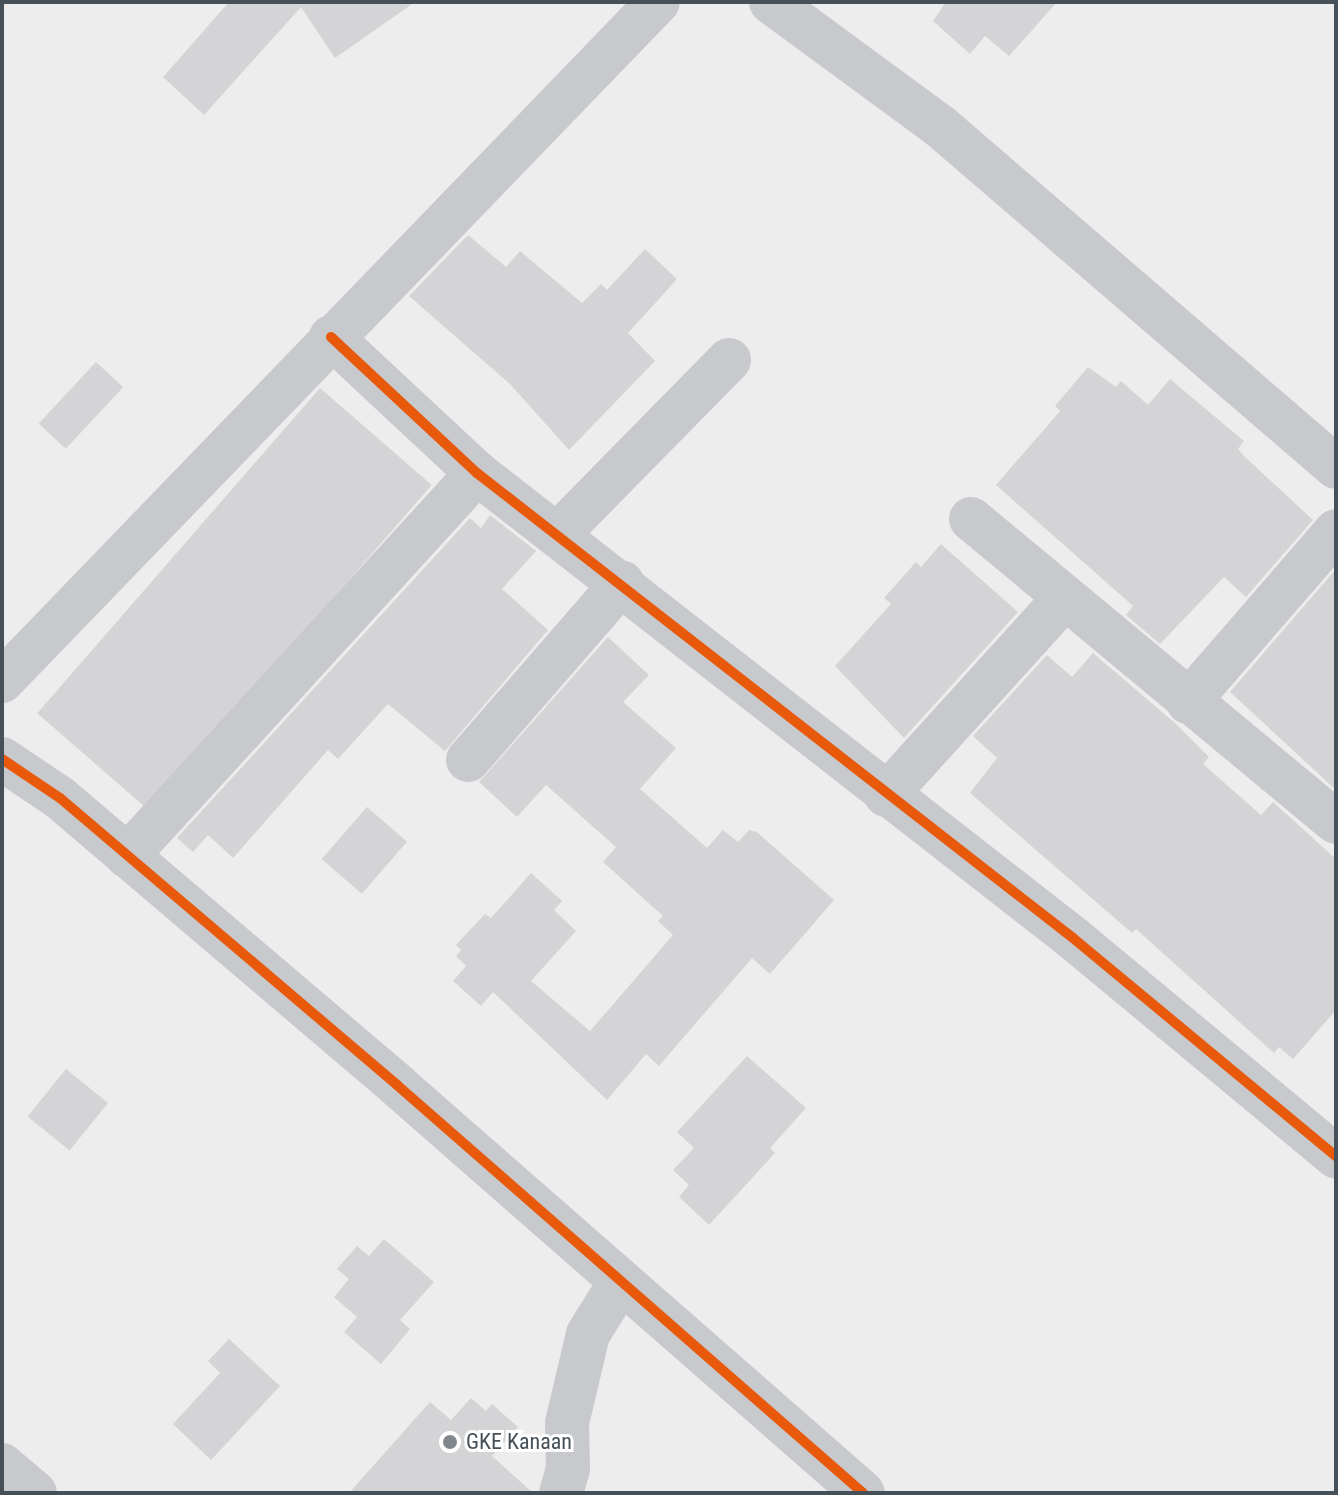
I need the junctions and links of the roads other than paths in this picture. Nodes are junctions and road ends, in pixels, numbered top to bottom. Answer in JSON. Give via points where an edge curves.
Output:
{"nodes":[{"id":1,"x":658,"y":2,"type":"edge"},
{"id":2,"x":771,"y":2,"type":"edge"},
{"id":3,"x":331,"y":337,"type":"junction"},
{"id":4,"x":729,"y":360,"type":"dead end"},
{"id":5,"x":1336,"y":467,"type":"edge"},
{"id":6,"x":477,"y":473,"type":"junction"},
{"id":7,"x":971,"y":519,"type":"dead end"},
{"id":8,"x":1336,"y":531,"type":"edge"},
{"id":9,"x":558,"y":534,"type":"junction"},
{"id":10,"x":622,"y":583,"type":"junction"},
{"id":11,"x":1064,"y":599,"type":"junction"},
{"id":12,"x":2,"y":681,"type":"edge"},
{"id":13,"x":1188,"y":702,"type":"junction"},
{"id":14,"x":2,"y":759,"type":"edge"},
{"id":15,"x":468,"y":760,"type":"dead end"},
{"id":16,"x":886,"y":795,"type":"junction"},
{"id":17,"x":1336,"y":822,"type":"edge"},
{"id":18,"x":127,"y":856,"type":"junction"},
{"id":19,"x":1336,"y":1156,"type":"edge"},
{"id":20,"x":621,"y":1281,"type":"junction"},
{"id":21,"x":2,"y":1465,"type":"edge"},
{"id":22,"x":35,"y":1493,"type":"edge"},
{"id":23,"x":561,"y":1493,"type":"edge"},
{"id":24,"x":863,"y":1493,"type":"edge"}],
"edges":[{"from":1,"to":3,"type":"street"},
{"from":2,"to":5,"type":"street","via":[[941,127]]},
{"from":3,"to":6,"type":"street"},
{"from":3,"to":12,"type":"street"},
{"from":4,"to":9,"type":"street"},
{"from":6,"to":9,"type":"street"},
{"from":6,"to":18,"type":"street"},
{"from":7,"to":11,"type":"street"},
{"from":8,"to":13,"type":"street"},
{"from":9,"to":10,"type":"street"},
{"from":10,"to":15,"type":"street"},
{"from":10,"to":16,"type":"street"},
{"from":11,"to":13,"type":"street"},
{"from":11,"to":16,"type":"street"},
{"from":13,"to":17,"type":"street"},
{"from":14,"to":18,"type":"street","via":[[60,798]]},
{"from":16,"to":19,"type":"street","via":[[1073,938]]},
{"from":18,"to":20,"type":"street"},
{"from":20,"to":23,"type":"street","via":[[588,1334],[567,1423],[568,1469]]},
{"from":20,"to":24,"type":"street"},
{"from":21,"to":22,"type":"street"}]}
